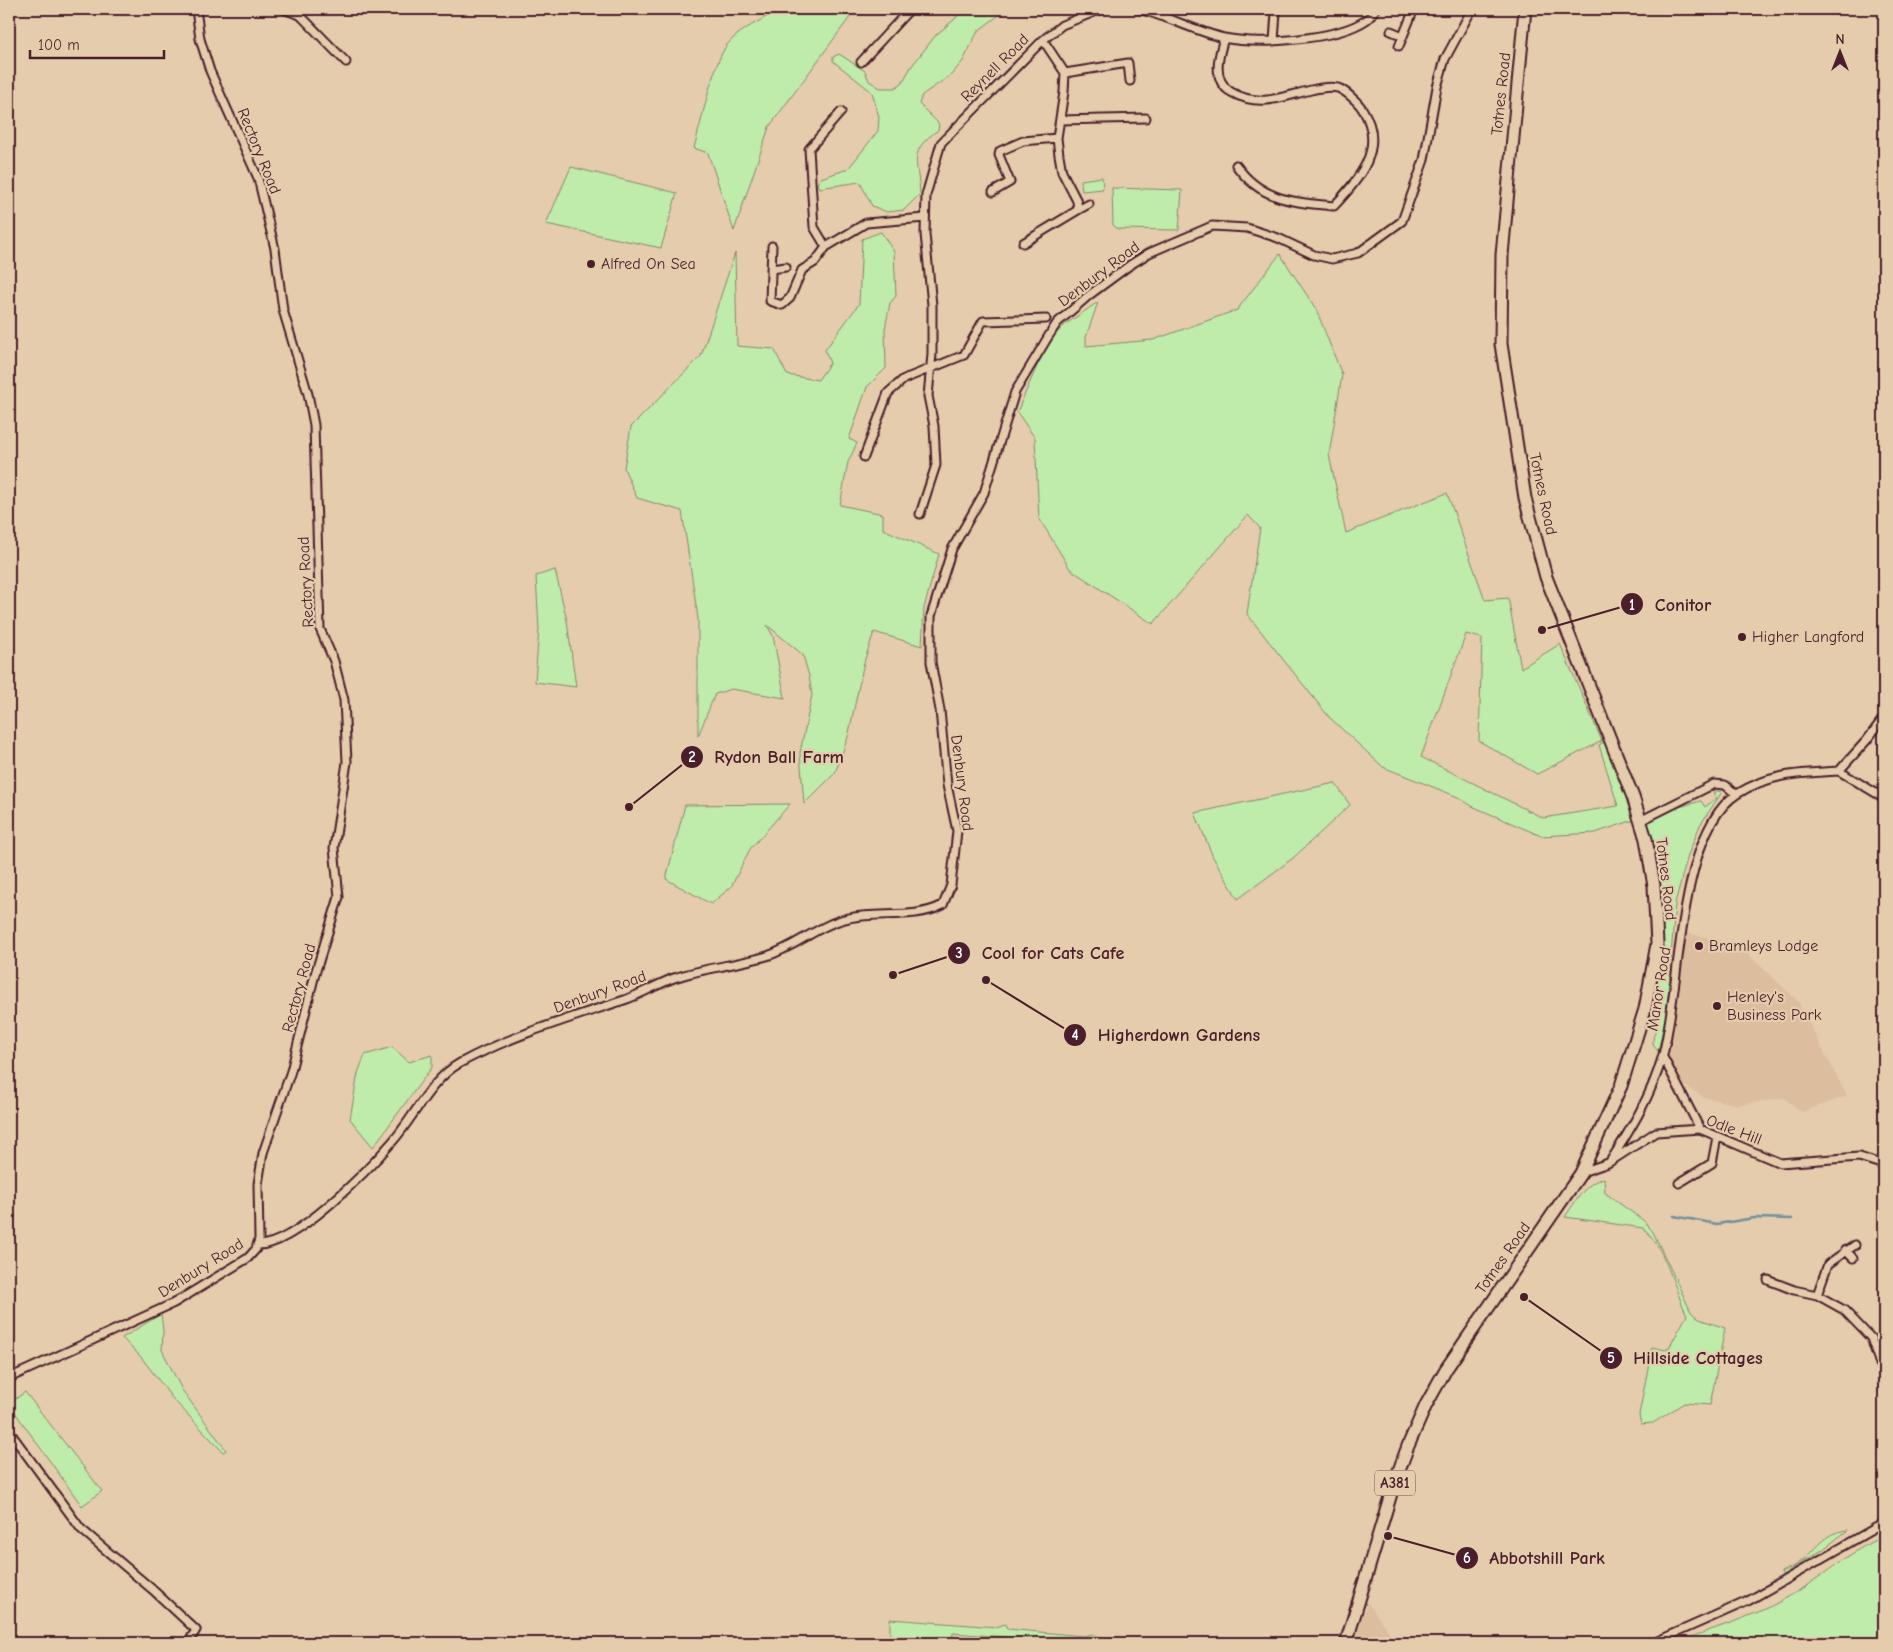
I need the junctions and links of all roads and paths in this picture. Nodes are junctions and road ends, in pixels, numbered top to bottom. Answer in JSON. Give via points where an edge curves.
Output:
{"nodes":[{"id":1,"x":196,"y":9,"type":"edge"},
{"id":2,"x":283,"y":9,"type":"edge"},
{"id":3,"x":910,"y":9,"type":"edge"},
{"id":4,"x":1076,"y":9,"type":"edge"},
{"id":5,"x":1102,"y":9,"type":"edge"},
{"id":6,"x":1138,"y":9,"type":"edge"},
{"id":7,"x":1376,"y":9,"type":"edge"},
{"id":8,"x":1414,"y":9,"type":"edge"},
{"id":9,"x":1472,"y":9,"type":"edge"},
{"id":10,"x":1525,"y":9,"type":"edge"},
{"id":11,"x":1276,"y":12,"type":"dead end"},
{"id":12,"x":1079,"y":17,"type":"junction"},
{"id":13,"x":1391,"y":31,"type":"dead end"},
{"id":14,"x":1403,"y":36,"type":"junction"},
{"id":15,"x":1224,"y":38,"type":"junction"},
{"id":16,"x":1043,"y":40,"type":"junction"},
{"id":17,"x":1274,"y":41,"type":"junction"},
{"id":18,"x":1399,"y":46,"type":"dead end"},
{"id":19,"x":346,"y":62,"type":"dead end"},
{"id":20,"x":861,"y":62,"type":"dead end"},
{"id":21,"x":1065,"y":73,"type":"junction"},
{"id":22,"x":1130,"y":81,"type":"dead end"},
{"id":23,"x":841,"y":112,"type":"dead end"},
{"id":24,"x":1146,"y":118,"type":"dead end"},
{"id":25,"x":1060,"y":120,"type":"junction"},
{"id":26,"x":1058,"y":138,"type":"junction"},
{"id":27,"x":1236,"y":165,"type":"dead end"},
{"id":28,"x":993,"y":192,"type":"dead end"},
{"id":29,"x":1089,"y":204,"type":"dead end"},
{"id":30,"x":1078,"y":210,"type":"junction"},
{"id":31,"x":925,"y":218,"type":"junction"},
{"id":32,"x":1023,"y":243,"type":"dead end"},
{"id":33,"x":772,"y":246,"type":"dead end"},
{"id":34,"x":826,"y":247,"type":"junction"},
{"id":35,"x":786,"y":267,"type":"dead end"},
{"id":36,"x":771,"y":269,"type":"junction"},
{"id":37,"x":1046,"y":319,"type":"dead end"},
{"id":38,"x":929,"y":369,"type":"junction"},
{"id":39,"x":864,"y":457,"type":"dead end"},
{"id":40,"x":920,"y":514,"type":"dead end"},
{"id":41,"x":1884,"y":717,"type":"edge"},
{"id":42,"x":1839,"y":771,"type":"junction"},
{"id":43,"x":1736,"y":794,"type":"junction"},
{"id":44,"x":1884,"y":798,"type":"edge"},
{"id":45,"x":1640,"y":821,"type":"junction"},
{"id":46,"x":1662,"y":1057,"type":"junction"},
{"id":47,"x":1700,"y":1129,"type":"junction"},
{"id":48,"x":1718,"y":1137,"type":"junction"},
{"id":49,"x":1611,"y":1160,"type":"junction"},
{"id":50,"x":1884,"y":1165,"type":"edge"},
{"id":51,"x":1581,"y":1173,"type":"junction"},
{"id":52,"x":1678,"y":1183,"type":"dead end"},
{"id":53,"x":257,"y":1245,"type":"junction"},
{"id":54,"x":1855,"y":1246,"type":"dead end"},
{"id":55,"x":1845,"y":1250,"type":"junction"},
{"id":56,"x":1853,"y":1258,"type":"dead end"},
{"id":57,"x":1768,"y":1280,"type":"dead end"},
{"id":58,"x":1817,"y":1295,"type":"junction"},
{"id":59,"x":1884,"y":1376,"type":"edge"},
{"id":60,"x":9,"y":1378,"type":"edge"},
{"id":61,"x":9,"y":1431,"type":"edge"},
{"id":62,"x":1884,"y":1523,"type":"edge"},
{"id":63,"x":188,"y":1643,"type":"edge"},
{"id":64,"x":1346,"y":1643,"type":"edge"},
{"id":65,"x":1653,"y":1643,"type":"edge"}],
"edges":[{"from":1,"to":53,"type":"street","name":"Rectory Road","via":[[200,39],[210,71],[258,178],[275,249],[283,310],[308,394],[314,425],[320,628],[334,661],[344,710],[347,762],[334,848],[339,897],[315,974],[291,1071],[263,1152],[258,1184]]},
{"from":2,"to":19,"type":"street","via":[[300,16]]},
{"from":3,"to":20,"type":"street"},
{"from":4,"to":12,"type":"street"},
{"from":5,"to":12,"type":"street","name":"Reynell Road"},
{"from":6,"to":15,"type":"street"},
{"from":7,"to":17,"type":"street","via":[[1368,20],[1348,29]]},
{"from":8,"to":14,"type":"street"},
{"from":9,"to":53,"type":"street","name":"Denbury Road","via":[[1445,58],[1424,160],[1402,221],[1358,253],[1332,259],[1247,228],[1212,226],[1149,253],[1088,296],[1058,323],[1015,392],[984,494],[952,549],[931,616],[931,662],[940,710],[947,785],[957,830],[951,885],[943,905],[927,913],[849,918],[769,955],[674,978],[630,998],[526,1034],[473,1057],[444,1075],[394,1140],[329,1205],[282,1239]]},
{"from":10,"to":45,"type":"main road","name":"Totnes Road","number":"A381","via":[[1502,254],[1501,344],[1525,498],[1546,576]]},
{"from":11,"to":17,"type":"street"},
{"from":12,"to":16,"type":"street","name":"Reynell Road"},
{"from":13,"to":14,"type":"street"},
{"from":14,"to":18,"type":"street"},
{"from":15,"to":17,"type":"street"},
{"from":15,"to":27,"type":"street","via":[[1218,74],[1227,90],[1243,99],[1261,102],[1320,87],[1338,88],[1360,105],[1374,134],[1358,180],[1334,206],[1263,192],[1244,177]]},
{"from":16,"to":21,"type":"street"},
{"from":16,"to":31,"type":"street","name":"Reynell Road","via":[[941,142],[926,195]]},
{"from":21,"to":22,"type":"street","via":[[1128,63]]},
{"from":21,"to":25,"type":"street"},
{"from":23,"to":34,"type":"street","via":[[809,149],[814,227]]},
{"from":24,"to":25,"type":"street"},
{"from":25,"to":26,"type":"street"},
{"from":26,"to":28,"type":"street","via":[[1023,141],[1000,151],[1010,182]]},
{"from":26,"to":30,"type":"street","via":[[1062,172],[1077,201]]},
{"from":29,"to":30,"type":"street"},
{"from":30,"to":32,"type":"street"},
{"from":31,"to":34,"type":"street","via":[[866,223]]},
{"from":31,"to":38,"type":"street","via":[[932,305]]},
{"from":33,"to":36,"type":"street"},
{"from":34,"to":36,"type":"street","via":[[815,262],[802,270],[790,298],[782,305],[770,301]]},
{"from":35,"to":36,"type":"street"},
{"from":37,"to":38,"type":"street","via":[[983,321],[964,355]]},
{"from":38,"to":39,"type":"street","via":[[904,379],[888,393]]},
{"from":38,"to":40,"type":"street","via":[[928,396],[934,426],[936,465]]},
{"from":41,"to":42,"type":"street"},
{"from":42,"to":43,"type":"street","via":[[1803,772],[1765,780]]},
{"from":42,"to":44,"type":"street"},
{"from":43,"to":45,"type":"street","via":[[1725,785],[1714,784]]},
{"from":43,"to":46,"type":"street","name":"Manor Road","via":[[1712,821],[1697,857]]},
{"from":45,"to":51,"type":"main road","name":"Totnes Road","number":"A381","via":[[1652,868],[1655,899],[1656,944],[1651,982],[1633,1055]]},
{"from":46,"to":47,"type":"street"},
{"from":46,"to":49,"type":"street","name":"Manor Road","via":[[1643,1108]]},
{"from":47,"to":48,"type":"street","name":"Odle Hill"},
{"from":47,"to":49,"type":"street","name":"Odle Hill","via":[[1656,1132]]},
{"from":48,"to":50,"type":"street","name":"Odle Hill","via":[[1780,1163],[1859,1157]]},
{"from":48,"to":52,"type":"street","via":[[1712,1163]]},
{"from":49,"to":51,"type":"street","name":"Odle Hill"},
{"from":51,"to":64,"type":"main road","name":"Totnes Road","number":"A381","via":[[1446,1369],[1426,1405],[1393,1487]]},
{"from":53,"to":60,"type":"street","name":"Denbury Road","via":[[248,1258],[174,1303]]},
{"from":54,"to":55,"type":"street"},
{"from":55,"to":56,"type":"street"},
{"from":55,"to":58,"type":"street","via":[[1828,1264]]},
{"from":57,"to":58,"type":"street"},
{"from":58,"to":59,"type":"street","via":[[1844,1310],[1871,1338]]},
{"from":61,"to":63,"type":"street","via":[[81,1529],[196,1630]]},
{"from":62,"to":65,"type":"street","via":[[1748,1600]]}]}
